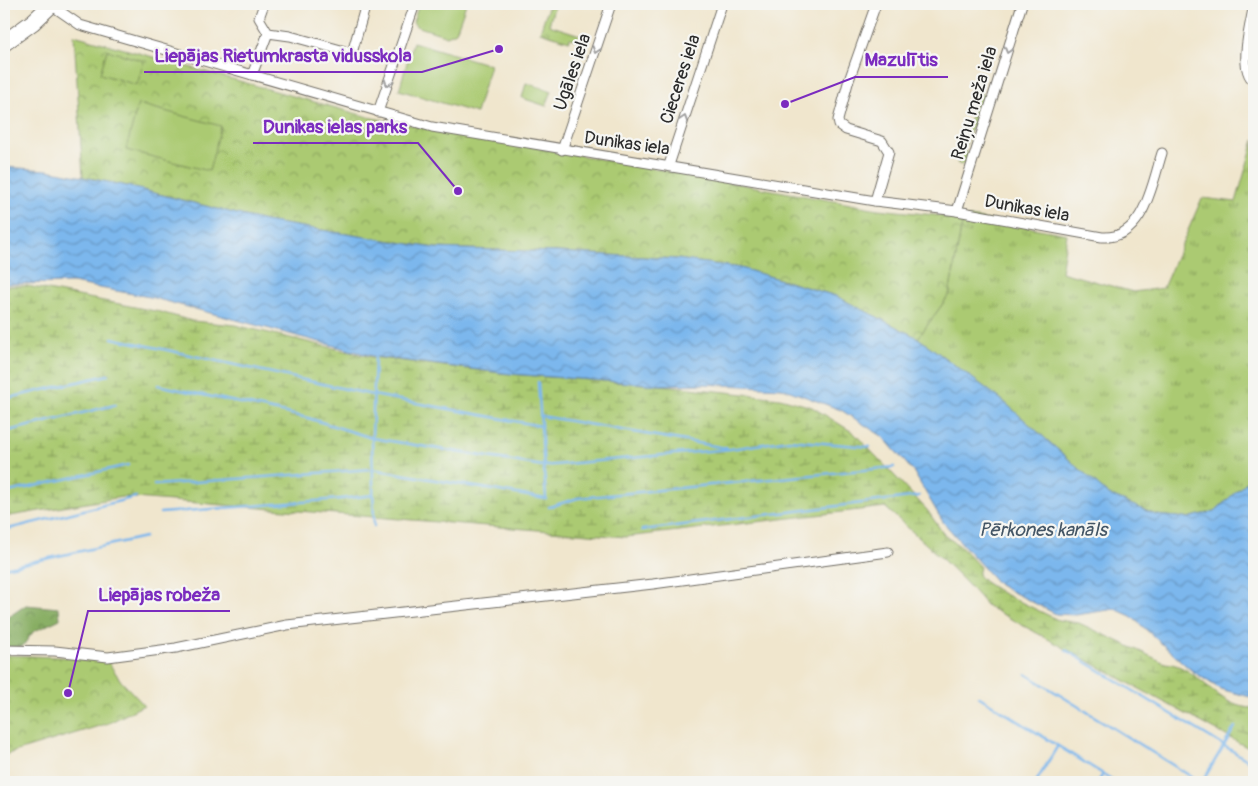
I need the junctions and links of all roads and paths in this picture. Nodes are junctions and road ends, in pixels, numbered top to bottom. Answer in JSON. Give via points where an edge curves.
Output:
{"nodes":[{"id":1,"x":264,"y":4,"type":"edge"},
{"id":2,"x":366,"y":4,"type":"edge"},
{"id":3,"x":415,"y":4,"type":"edge"},
{"id":4,"x":611,"y":4,"type":"edge"},
{"id":5,"x":722,"y":4,"type":"edge"},
{"id":6,"x":876,"y":4,"type":"edge"},
{"id":7,"x":1022,"y":4,"type":"edge"},
{"id":8,"x":1254,"y":4,"type":"edge"},
{"id":9,"x":51,"y":5,"type":"edge"},
{"id":10,"x":268,"y":33,"type":"junction"},
{"id":11,"x":4,"y":43,"type":"edge"},
{"id":12,"x":252,"y":75,"type":"junction"},
{"id":13,"x":1254,"y":81,"type":"edge"},
{"id":14,"x":378,"y":112,"type":"junction"},
{"id":15,"x":562,"y":150,"type":"junction"},
{"id":16,"x":1162,"y":153,"type":"dead end"},
{"id":17,"x":670,"y":165,"type":"junction"},
{"id":18,"x":875,"y":201,"type":"junction"},
{"id":19,"x":957,"y":211,"type":"junction"},
{"id":20,"x":888,"y":552,"type":"dead end"},
{"id":21,"x":4,"y":650,"type":"edge"}],
"edges":[{"from":1,"to":10,"type":"street","via":[[259,18]]},
{"from":2,"to":10,"type":"street","via":[[352,53]]},
{"from":3,"to":14,"type":"street","one_way":true},
{"from":4,"to":15,"type":"street","name":"Ugāles iela","one_way":true},
{"from":17,"to":5,"type":"street","name":"Cieceres iela","one_way":true},
{"from":6,"to":18,"type":"street","via":[[838,120],[846,130],[882,141],[889,152]]},
{"from":7,"to":19,"type":"street","name":"Reiņu meža iela","one_way":true},
{"from":8,"to":13,"type":"street","via":[[1245,68]]},
{"from":9,"to":11,"type":"highway"},
{"from":9,"to":12,"type":"street","name":"Dunikas iela","via":[[80,25]]},
{"from":10,"to":12,"type":"street"},
{"from":12,"to":14,"type":"street","name":"Dunikas iela"},
{"from":14,"to":15,"type":"street","name":"Dunikas iela","via":[[432,127]]},
{"from":15,"to":17,"type":"street","name":"Dunikas iela"},
{"from":16,"to":19,"type":"street","name":"Dunikas iela","via":[[1146,206],[1127,231],[1114,238]]},
{"from":17,"to":18,"type":"street","name":"Dunikas iela"},
{"from":18,"to":19,"type":"street","name":"Dunikas iela"},
{"from":20,"to":21,"type":"street","via":[[653,584],[286,625],[176,648],[108,656]]}]}
